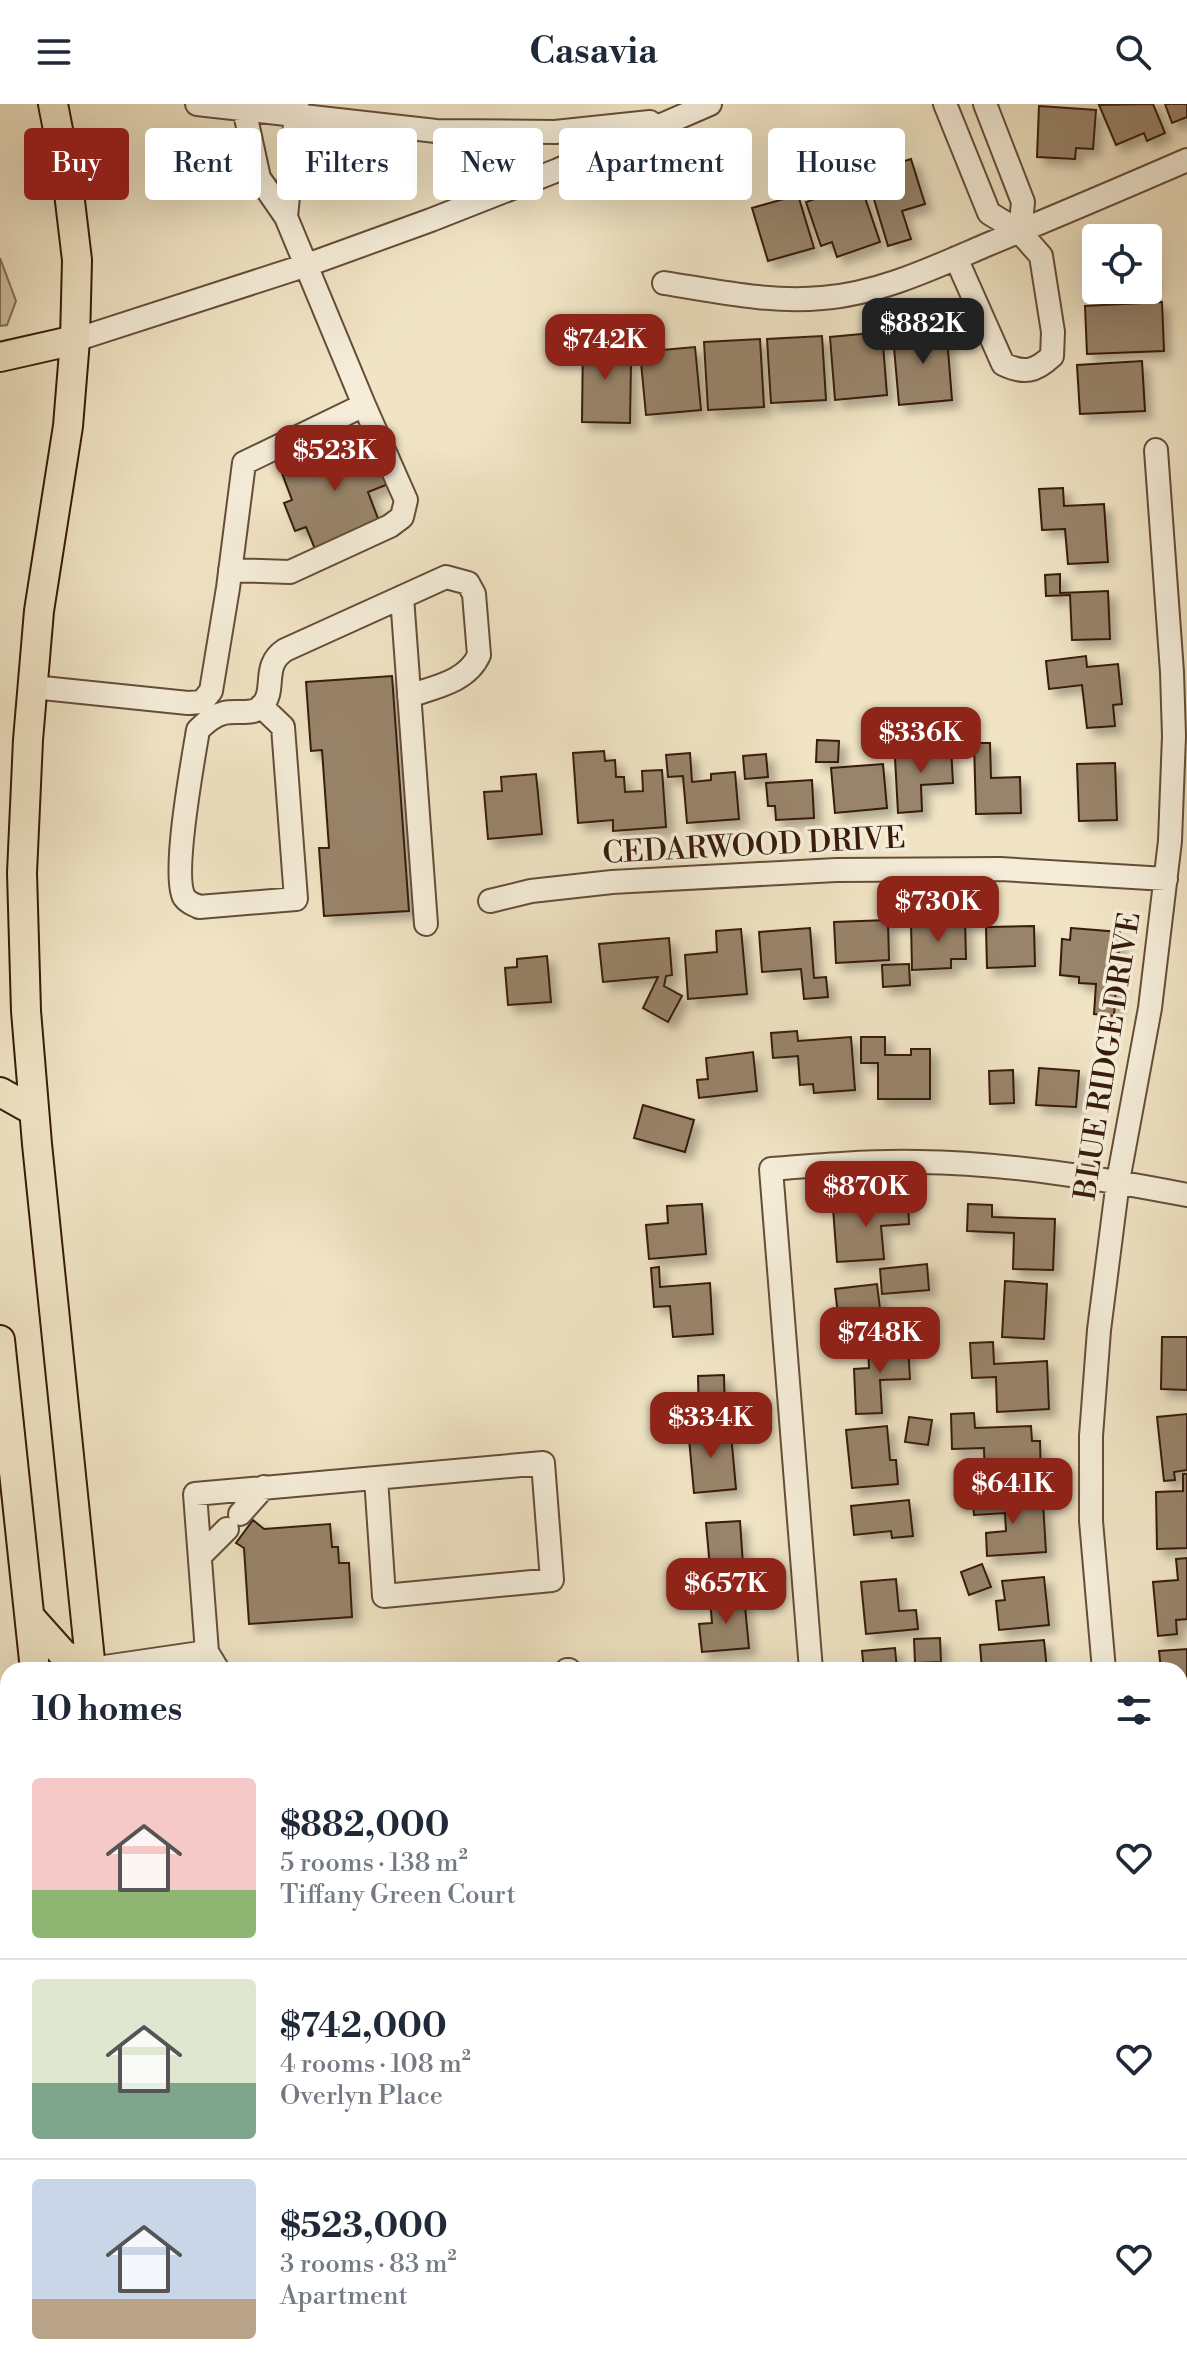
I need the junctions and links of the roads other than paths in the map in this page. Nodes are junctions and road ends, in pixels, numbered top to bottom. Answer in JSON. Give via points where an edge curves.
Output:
{"nodes":[{"id":1,"x":53,"y":104,"type":"edge"},
{"id":2,"x":197,"y":104,"type":"edge"},
{"id":3,"x":710,"y":104,"type":"edge"},
{"id":4,"x":945,"y":104,"type":"edge"},
{"id":5,"x":985,"y":104,"type":"edge"},
{"id":6,"x":243,"y":106,"type":"edge"},
{"id":7,"x":296,"y":110,"type":"edge"},
{"id":8,"x":667,"y":121,"type":"junction"},
{"id":9,"x":1187,"y":160,"type":"edge"},
{"id":10,"x":286,"y":217,"type":"junction"},
{"id":11,"x":1020,"y":232,"type":"junction"},
{"id":12,"x":956,"y":258,"type":"junction"},
{"id":13,"x":307,"y":265,"type":"junction"},
{"id":14,"x":664,"y":283,"type":"dead end"},
{"id":15,"x":75,"y":340,"type":"junction"},
{"id":16,"x":0,"y":357,"type":"edge"},
{"id":17,"x":364,"y":405,"type":"junction"},
{"id":18,"x":1156,"y":450,"type":"dead end"},
{"id":19,"x":230,"y":570,"type":"junction"},
{"id":20,"x":402,"y":597,"type":"junction"},
{"id":21,"x":1178,"y":599,"type":"edge"},
{"id":22,"x":33,"y":687,"type":"junction"},
{"id":23,"x":409,"y":696,"type":"junction"},
{"id":24,"x":261,"y":706,"type":"junction"},
{"id":25,"x":205,"y":711,"type":"junction"},
{"id":26,"x":1166,"y":879,"type":"junction"},
{"id":27,"x":490,"y":901,"type":"dead end"},
{"id":28,"x":426,"y":924,"type":"dead end"},
{"id":29,"x":0,"y":1092,"type":"edge"},
{"id":30,"x":34,"y":1111,"type":"junction"},
{"id":31,"x":1118,"y":1181,"type":"junction"},
{"id":32,"x":1187,"y":1195,"type":"edge"},
{"id":33,"x":0,"y":1340,"type":"edge"},
{"id":34,"x":376,"y":1478,"type":"junction"},
{"id":35,"x":264,"y":1487,"type":"junction"},
{"id":36,"x":201,"y":1555,"type":"junction"},
{"id":37,"x":30,"y":1617,"type":"junction"},
{"id":38,"x":213,"y":1661,"type":"edge"},
{"id":39,"x":34,"y":1662,"type":"edge"},
{"id":40,"x":77,"y":1662,"type":"edge"},
{"id":41,"x":90,"y":1662,"type":"edge"},
{"id":42,"x":810,"y":1662,"type":"edge"},
{"id":43,"x":1103,"y":1662,"type":"edge"}],
"edges":[{"from":1,"to":15,"type":"main road","via":[[77,260]]},
{"from":2,"to":6,"type":"street"},
{"from":3,"to":8,"type":"street"},
{"from":4,"to":11,"type":"street","via":[[989,213]]},
{"from":5,"to":11,"type":"street","via":[[1023,202]]},
{"from":6,"to":7,"type":"street"},
{"from":6,"to":10,"type":"street","via":[[259,178]]},
{"from":7,"to":8,"type":"street","via":[[436,131],[555,132]]},
{"from":7,"to":10,"type":"street"},
{"from":8,"to":13,"type":"street","via":[[558,170]]},
{"from":9,"to":11,"type":"street"},
{"from":10,"to":13,"type":"street"},
{"from":11,"to":12,"type":"street"},
{"from":11,"to":12,"type":"street","via":[[1041,256],[1053,332],[1052,356],[1039,369],[1020,372],[1003,364]]},
{"from":12,"to":14,"type":"street","via":[[914,276],[825,298],[747,296]]},
{"from":13,"to":15,"type":"street"},
{"from":13,"to":17,"type":"street"},
{"from":15,"to":16,"type":"main road"},
{"from":15,"to":22,"type":"main road"},
{"from":17,"to":19,"type":"street","via":[[244,463]]},
{"from":17,"to":19,"type":"street","via":[[406,500],[402,517],[290,572]]},
{"from":18,"to":21,"type":"street","name":"BLUE RIDGE DRIVE"},
{"from":19,"to":25,"type":"street"},
{"from":20,"to":23,"type":"street"},
{"from":20,"to":23,"type":"street","via":[[446,577],[457,578],[474,594],[477,625],[475,664],[461,677]]},
{"from":20,"to":24,"type":"street","via":[[275,656]]},
{"from":21,"to":26,"type":"street","name":"BLUE RIDGE DRIVE"},
{"from":22,"to":25,"type":"street"},
{"from":22,"to":30,"type":"main road","via":[[22,873]]},
{"from":23,"to":28,"type":"street"},
{"from":24,"to":25,"type":"street","via":[[251,711]]},
{"from":24,"to":25,"type":"street","via":[[283,727],[296,899],[199,907],[182,894],[181,859]]},
{"from":26,"to":27,"type":"street","name":"CEDARWOOD DRIVE","via":[[1000,869],[836,870],[612,882]]},
{"from":26,"to":31,"type":"street","name":"BLUE RIDGE DRIVE","via":[[1150,1008]]},
{"from":29,"to":30,"type":"main road"},
{"from":30,"to":41,"type":"main road"},
{"from":31,"to":32,"type":"street"},
{"from":31,"to":42,"type":"street","via":[[919,1162],[771,1169]]},
{"from":31,"to":43,"type":"street","name":"BLUE RIDGE DRIVE","via":[[1091,1436],[1091,1521]]},
{"from":33,"to":37,"type":"main road"},
{"from":34,"to":34,"type":"street","via":[[543,1463],[552,1580],[384,1596]]},
{"from":34,"to":35,"type":"street"},
{"from":35,"to":36,"type":"street"},
{"from":35,"to":36,"type":"street","via":[[195,1494]]},
{"from":36,"to":38,"type":"street"},
{"from":37,"to":39,"type":"main road"},
{"from":37,"to":40,"type":"main road"}]}
